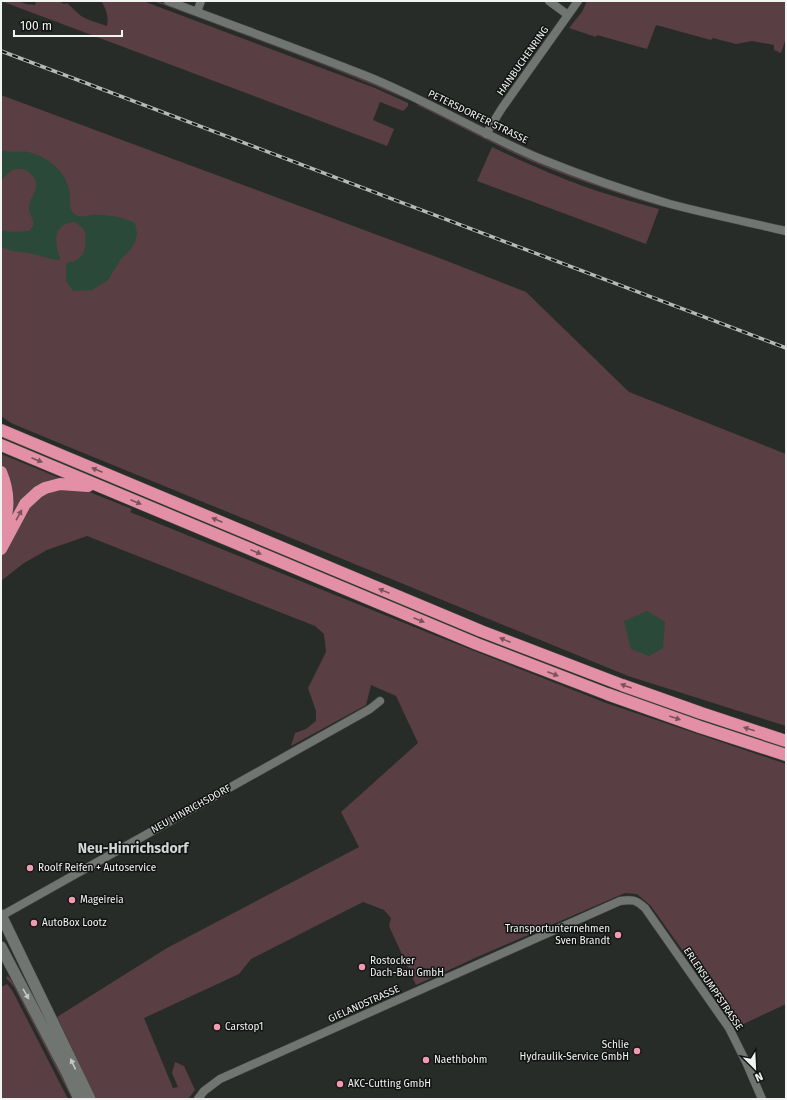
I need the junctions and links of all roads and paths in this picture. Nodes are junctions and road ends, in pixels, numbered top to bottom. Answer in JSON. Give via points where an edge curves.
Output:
{"nodes":[{"id":1,"x":168,"y":1,"type":"edge"},
{"id":2,"x":201,"y":1,"type":"edge"},
{"id":3,"x":549,"y":1,"type":"edge"},
{"id":4,"x":578,"y":1,"type":"edge"},
{"id":5,"x":197,"y":12,"type":"junction"},
{"id":6,"x":568,"y":15,"type":"junction"},
{"id":7,"x":486,"y":134,"type":"junction"},
{"id":8,"x":786,"y":231,"type":"edge"},
{"id":9,"x":1,"y":421,"type":"edge"},
{"id":10,"x":1,"y":430,"type":"edge"},
{"id":11,"x":1,"y":445,"type":"edge"},
{"id":12,"x":44,"y":448,"type":"junction"},
{"id":13,"x":1,"y":472,"type":"edge"},
{"id":14,"x":100,"y":487,"type":"junction"},
{"id":15,"x":1,"y":531,"type":"edge"},
{"id":16,"x":1,"y":549,"type":"edge"},
{"id":17,"x":380,"y":701,"type":"dead end"},
{"id":18,"x":786,"y":741,"type":"edge"},
{"id":19,"x":786,"y":755,"type":"edge"},
{"id":20,"x":633,"y":900,"type":"joint"},
{"id":21,"x":1,"y":916,"type":"edge"},
{"id":22,"x":5,"y":928,"type":"edge"},
{"id":23,"x":1,"y":947,"type":"edge"},
{"id":24,"x":79,"y":1099,"type":"edge"},
{"id":25,"x":90,"y":1099,"type":"edge"},
{"id":26,"x":198,"y":1099,"type":"edge"},
{"id":27,"x":762,"y":1099,"type":"edge"}],
"edges":[{"from":1,"to":5,"type":"street","name":"PETERSDORFER STRASSE"},
{"from":2,"to":5,"type":"street"},
{"from":3,"to":6,"type":"street"},
{"from":4,"to":6,"type":"street","name":"HAINBUCHENRING"},
{"from":5,"to":7,"type":"street","name":"PETERSDORFER STRASSE","via":[[364,75]]},
{"from":6,"to":7,"type":"street","name":"HAINBUCHENRING"},
{"from":7,"to":8,"type":"street","name":"PETERSDORFER STRASSE","via":[[601,182],[669,203]]},
{"from":9,"to":12,"type":"highway"},
{"from":10,"to":12,"type":"highway"},
{"from":11,"to":14,"type":"highway","one_way":true},
{"from":18,"to":12,"type":"highway","one_way":true,"via":[[622,685],[481,631]]},
{"from":13,"to":15,"type":"highway","via":[[8,498]]},
{"from":16,"to":14,"type":"highway","one_way":true,"via":[[25,504],[38,492],[60,484]]},
{"from":14,"to":19,"type":"highway","one_way":true,"via":[[477,644],[607,694]]},
{"from":17,"to":21,"type":"street","name":"NEU HINRICHSDORF","via":[[370,709]]},
{"from":20,"to":26,"type":"street","name":"GIELANDSTRASSE","via":[[620,901],[220,1079]]},
{"from":20,"to":27,"type":"street","name":"ERLENSUMPFSTRASSE","via":[[645,908],[729,1028]]},
{"from":21,"to":22,"type":"main road","name":"NEU HINRICHSDORF"},
{"from":25,"to":22,"type":"main road","name":"NEU HINRICHSDORF","one_way":true},
{"from":23,"to":24,"type":"main road","one_way":true}]}
